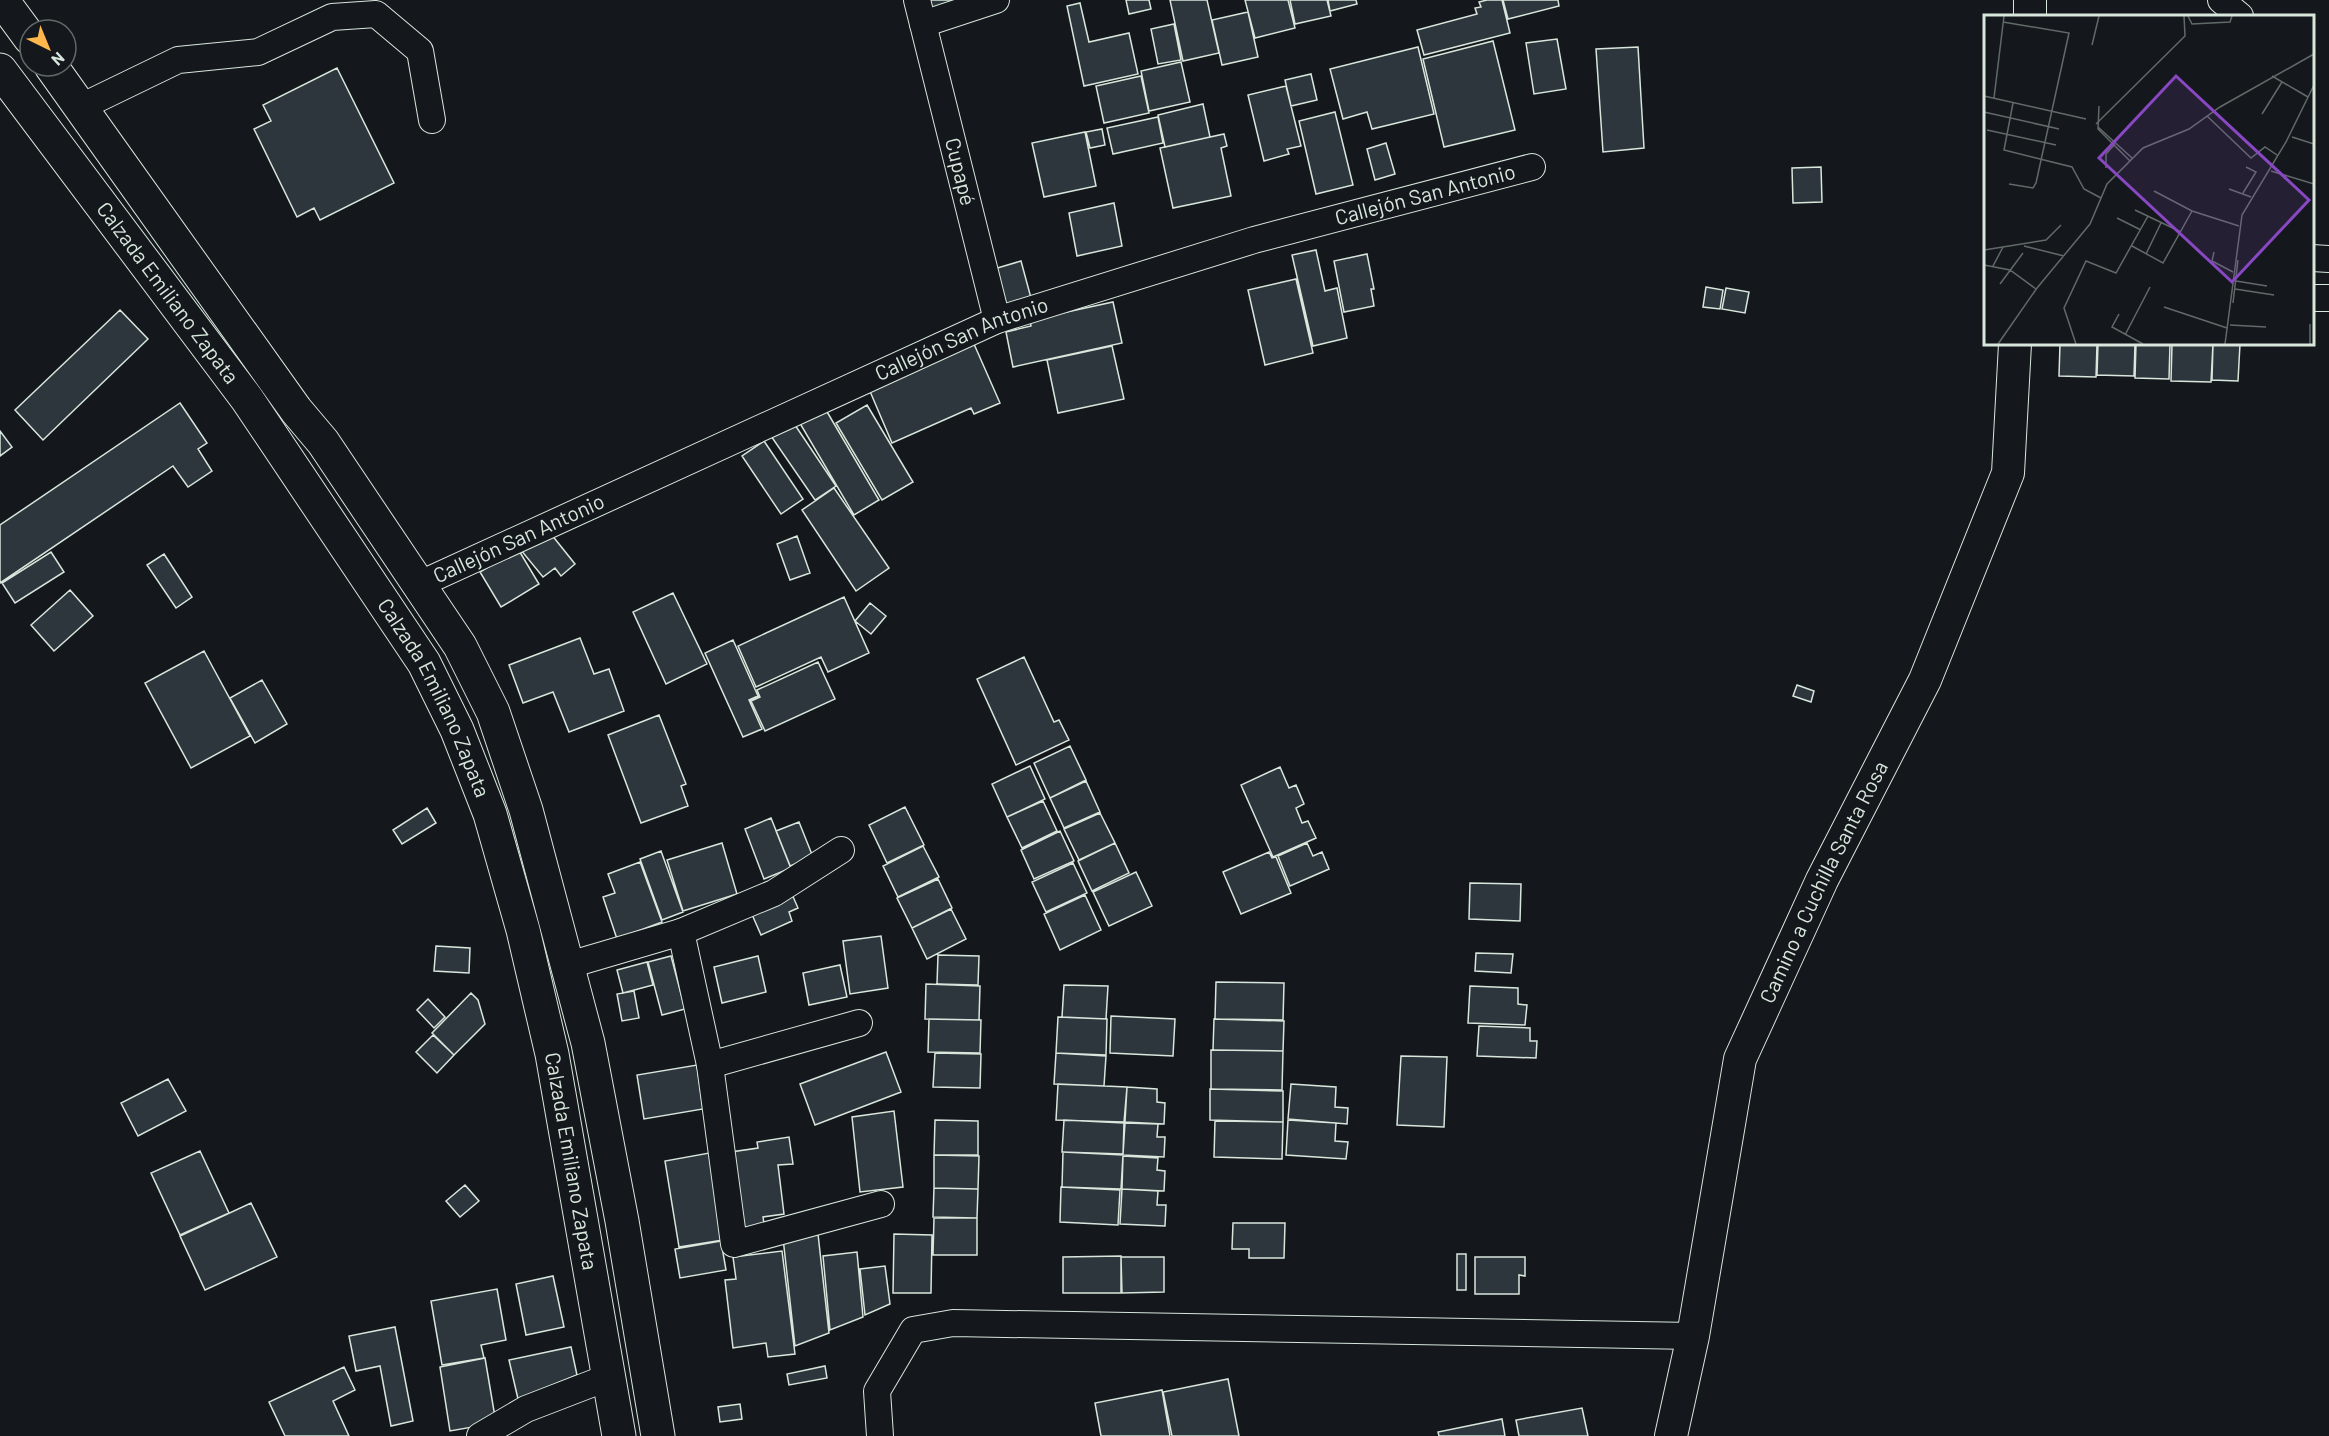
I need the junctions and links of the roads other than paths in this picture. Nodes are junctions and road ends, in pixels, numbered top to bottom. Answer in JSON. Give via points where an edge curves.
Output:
{"nodes":[{"id":1,"x":2,"y":0,"type":"edge"},
{"id":2,"x":996,"y":0,"type":"edge"},
{"id":3,"x":2221,"y":0,"type":"edge"},
{"id":4,"x":920,"y":12,"type":"edge"},
{"id":5,"x":2239,"y":15,"type":"edge"},
{"id":6,"x":18,"y":22,"type":"edge"},
{"id":7,"x":0,"y":70,"type":"edge"},
{"id":8,"x":60,"y":78,"type":"edge"},
{"id":9,"x":81,"y":107,"type":"junction"},
{"id":10,"x":432,"y":120,"type":"dead end"},
{"id":11,"x":1532,"y":167,"type":"dead end"},
{"id":12,"x":2314,"y":258,"type":"edge"},
{"id":13,"x":2329,"y":259,"type":"edge"},
{"id":14,"x":997,"y":320,"type":"junction"},
{"id":15,"x":2015,"y":345,"type":"edge"},
{"id":16,"x":418,"y":585,"type":"junction"},
{"id":17,"x":841,"y":850,"type":"dead end"},
{"id":18,"x":681,"y":932,"type":"junction"},
{"id":19,"x":569,"y":965,"type":"junction"},
{"id":20,"x":858,"y":1023,"type":"dead end"},
{"id":21,"x":710,"y":1065,"type":"junction"},
{"id":22,"x":880,"y":1204,"type":"dead end"},
{"id":23,"x":1693,"y":1336,"type":"junction"},
{"id":24,"x":609,"y":1377,"type":"junction"},
{"id":25,"x":480,"y":1436,"type":"edge"},
{"id":26,"x":619,"y":1436,"type":"edge"},
{"id":27,"x":658,"y":1436,"type":"edge"},
{"id":28,"x":880,"y":1436,"type":"edge"},
{"id":29,"x":1671,"y":1436,"type":"edge"}],
"edges":[{"from":1,"to":6,"type":"main road"},
{"from":2,"to":4,"type":"street"},
{"from":3,"to":5,"type":"street"},
{"from":4,"to":14,"type":"street","name":"Cupapé"},
{"from":7,"to":24,"type":"main road","name":"Calzada Emiliano Zapata","via":[[247,399],[424,663],[457,730],[489,814],[523,930],[552,1054]]},
{"from":8,"to":9,"type":"main road","name":"Calzada Emiliano Zapata"},
{"from":9,"to":10,"type":"street","via":[[178,60],[258,52],[332,17],[376,14],[420,51]]},
{"from":9,"to":16,"type":"main road","name":"Calzada Emiliano Zapata","via":[[282,391],[323,442]]},
{"from":11,"to":14,"type":"street","name":"Callejón San Antonio","via":[[1254,240]]},
{"from":12,"to":13,"type":"street"},
{"from":14,"to":16,"type":"street","name":"Callejón San Antonio"},
{"from":15,"to":23,"type":"street","name":"Camino a Cuchilla Santa Rosa","via":[[2008,473],[1925,680],[1822,880],[1740,1059]]},
{"from":16,"to":19,"type":"main road","name":"Calzada Emiliano Zapata","via":[[460,646],[493,712],[526,810]]},
{"from":17,"to":18,"type":"street","via":[[774,893]]},
{"from":18,"to":19,"type":"street"},
{"from":18,"to":21,"type":"street"},
{"from":19,"to":27,"type":"main road","name":"Calzada Emiliano Zapata","via":[[616,1187]]},
{"from":20,"to":21,"type":"street"},
{"from":21,"to":22,"type":"street","via":[[734,1244]]},
{"from":23,"to":28,"type":"street","via":[[953,1323],[913,1330],[877,1391]]},
{"from":23,"to":29,"type":"street","name":"Camino a Cuchilla Santa Rosa"},
{"from":24,"to":25,"type":"street","via":[[526,1409]]},
{"from":24,"to":26,"type":"main road","name":"Calzada Emiliano Zapata"}]}
